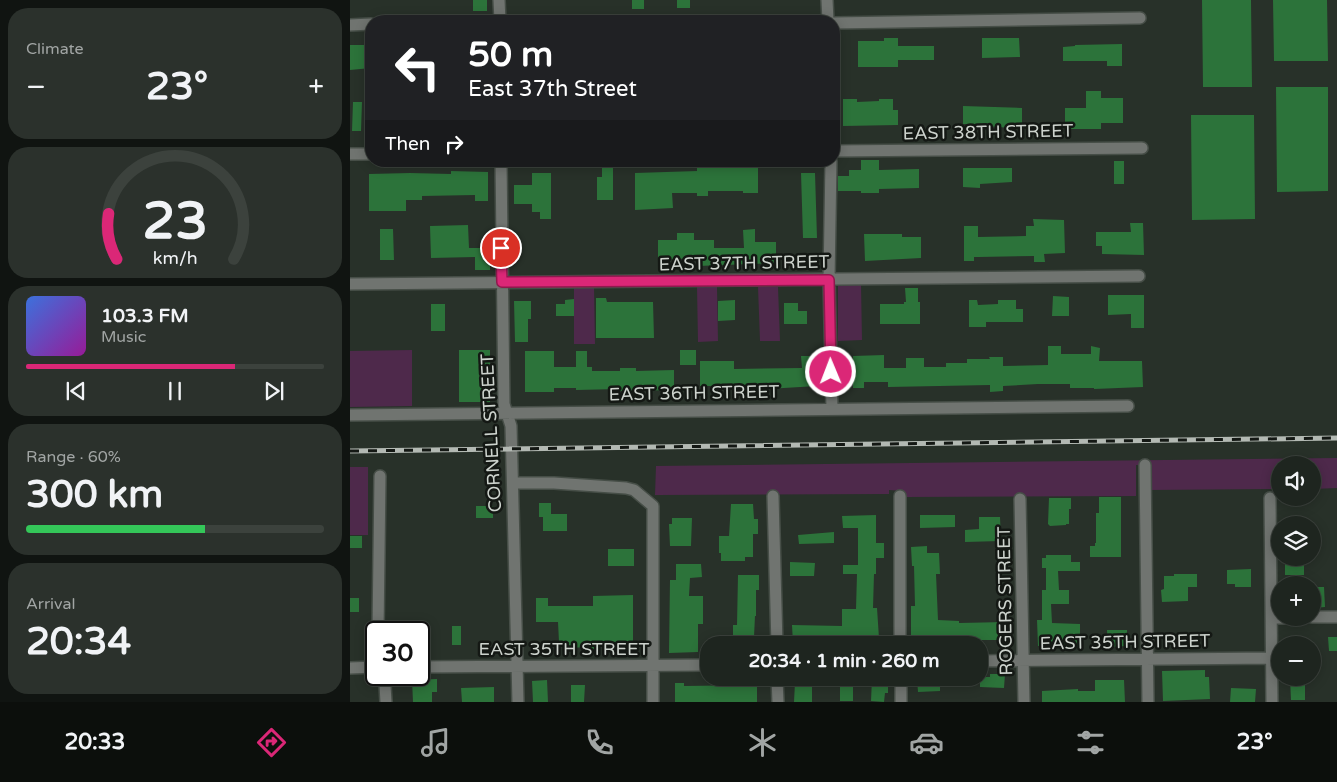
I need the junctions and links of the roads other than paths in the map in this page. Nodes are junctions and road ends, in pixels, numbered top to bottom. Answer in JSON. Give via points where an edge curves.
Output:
{"nodes":[{"id":1,"x":499,"y":0,"type":"edge"},
{"id":2,"x":827,"y":0,"type":"edge"},
{"id":3,"x":500,"y":15,"type":"edge"},
{"id":4,"x":828,"y":15,"type":"edge"},
{"id":5,"x":1140,"y":18,"type":"dead end"},
{"id":6,"x":840,"y":23,"type":"edge"},
{"id":7,"x":365,"y":24,"type":"edge"},
{"id":8,"x":350,"y":25,"type":"edge"},
{"id":9,"x":1142,"y":148,"type":"dead end"},
{"id":10,"x":840,"y":151,"type":"edge"},
{"id":11,"x":350,"y":154,"type":"edge"},
{"id":12,"x":365,"y":154,"type":"edge"},
{"id":13,"x":501,"y":167,"type":"edge"},
{"id":14,"x":831,"y":167,"type":"edge"},
{"id":15,"x":1139,"y":276,"type":"dead end"},
{"id":16,"x":829,"y":280,"type":"junction"},
{"id":17,"x":502,"y":282,"type":"junction"},
{"id":18,"x":350,"y":284,"type":"edge"},
{"id":19,"x":1128,"y":406,"type":"dead end"},
{"id":20,"x":832,"y":408,"type":"junction"},
{"id":21,"x":508,"y":413,"type":"junction"},
{"id":22,"x":350,"y":415,"type":"edge"},
{"id":23,"x":1144,"y":465,"type":"dead end"},
{"id":24,"x":380,"y":476,"type":"dead end"},
{"id":25,"x":513,"y":483,"type":"junction"},
{"id":26,"x":773,"y":496,"type":"dead end"},
{"id":27,"x":900,"y":496,"type":"dead end"},
{"id":28,"x":1270,"y":498,"type":"dead end"},
{"id":29,"x":1020,"y":499,"type":"dead end"},
{"id":30,"x":1271,"y":576,"type":"edge"},
{"id":31,"x":1337,"y":617,"type":"edge"},
{"id":32,"x":1321,"y":618,"type":"edge"},
{"id":33,"x":378,"y":621,"type":"edge"},
{"id":34,"x":777,"y":636,"type":"edge"},
{"id":35,"x":900,"y":636,"type":"edge"},
{"id":36,"x":1271,"y":658,"type":"edge"},
{"id":37,"x":1148,"y":660,"type":"junction"},
{"id":38,"x":1023,"y":661,"type":"junction"},
{"id":39,"x":988,"y":662,"type":"edge"},
{"id":40,"x":700,"y":664,"type":"edge"},
{"id":41,"x":517,"y":666,"type":"junction"},
{"id":42,"x":652,"y":666,"type":"junction"},
{"id":43,"x":430,"y":667,"type":"edge"},
{"id":44,"x":350,"y":668,"type":"edge"},
{"id":45,"x":365,"y":668,"type":"edge"},
{"id":46,"x":385,"y":686,"type":"edge"},
{"id":47,"x":777,"y":686,"type":"edge"},
{"id":48,"x":901,"y":686,"type":"edge"},
{"id":49,"x":1272,"y":686,"type":"edge"},
{"id":50,"x":386,"y":702,"type":"edge"},
{"id":51,"x":518,"y":702,"type":"edge"},
{"id":52,"x":653,"y":702,"type":"edge"},
{"id":53,"x":778,"y":702,"type":"edge"},
{"id":54,"x":901,"y":702,"type":"edge"},
{"id":55,"x":1024,"y":702,"type":"edge"},
{"id":56,"x":1148,"y":702,"type":"edge"},
{"id":57,"x":1272,"y":702,"type":"edge"}],
"edges":[{"from":1,"to":3,"type":"street"},
{"from":2,"to":4,"type":"street"},
{"from":5,"to":6,"type":"street"},
{"from":7,"to":8,"type":"street"},
{"from":9,"to":10,"type":"street","name":"EAST 38TH STREET"},
{"from":11,"to":12,"type":"street"},
{"from":13,"to":17,"type":"street","name":"CORNELL STREET"},
{"from":14,"to":16,"type":"street"},
{"from":15,"to":16,"type":"street","name":"EAST 37TH STREET"},
{"from":16,"to":17,"type":"street","name":"EAST 37TH STREET"},
{"from":16,"to":20,"type":"street"},
{"from":17,"to":18,"type":"street","name":"EAST 37TH STREET"},
{"from":17,"to":21,"type":"street","name":"CORNELL STREET","via":[[504,404]]},
{"from":19,"to":20,"type":"street","name":"EAST 36TH STREET"},
{"from":20,"to":21,"type":"street","name":"EAST 36TH STREET"},
{"from":21,"to":22,"type":"street","name":"EAST 36TH STREET"},
{"from":21,"to":25,"type":"street","name":"CORNELL STREET"},
{"from":23,"to":37,"type":"street"},
{"from":24,"to":33,"type":"street"},
{"from":25,"to":41,"type":"street","name":"CORNELL STREET"},
{"from":25,"to":42,"type":"street","via":[[626,488],[634,490],[653,506]]},
{"from":26,"to":34,"type":"street"},
{"from":27,"to":35,"type":"street"},
{"from":28,"to":30,"type":"street"},
{"from":29,"to":38,"type":"street","name":"ROGERS STREET"},
{"from":31,"to":32,"type":"street"},
{"from":36,"to":37,"type":"street","name":"EAST 35TH STREET"},
{"from":37,"to":38,"type":"street","name":"EAST 35TH STREET"},
{"from":37,"to":56,"type":"street"},
{"from":38,"to":39,"type":"street","name":"EAST 35TH STREET"},
{"from":38,"to":55,"type":"street","name":"ROGERS STREET"},
{"from":40,"to":42,"type":"street","name":"EAST 35TH STREET"},
{"from":41,"to":42,"type":"street","name":"EAST 35TH STREET"},
{"from":41,"to":43,"type":"street","name":"EAST 35TH STREET"},
{"from":41,"to":51,"type":"street","name":"CORNELL STREET"},
{"from":42,"to":52,"type":"street"},
{"from":44,"to":45,"type":"street"},
{"from":46,"to":50,"type":"street"},
{"from":47,"to":53,"type":"street"},
{"from":48,"to":54,"type":"street"},
{"from":49,"to":57,"type":"street"}]}
